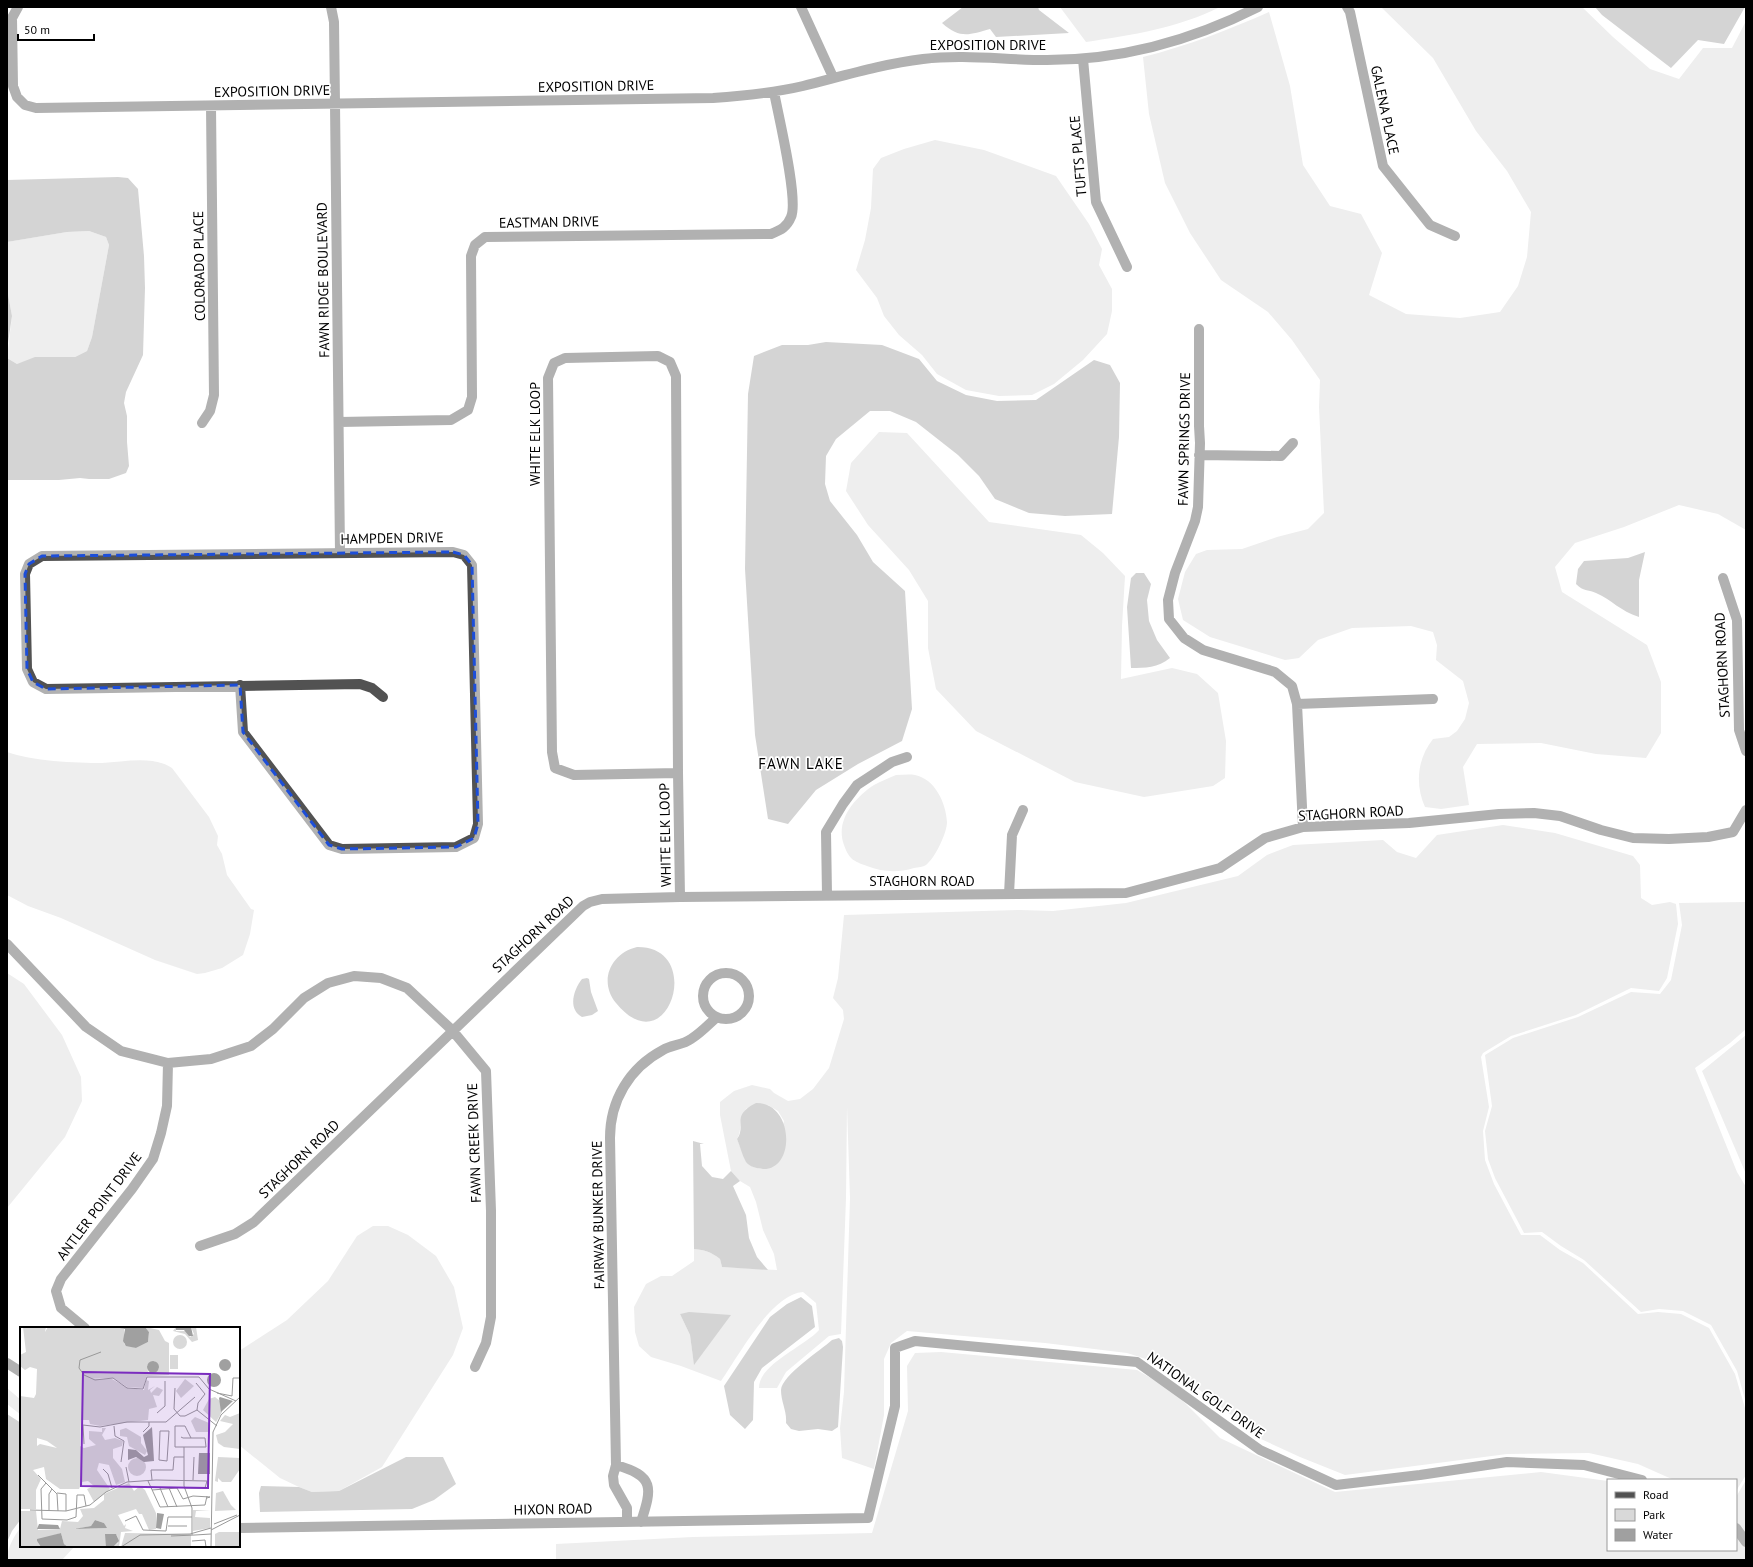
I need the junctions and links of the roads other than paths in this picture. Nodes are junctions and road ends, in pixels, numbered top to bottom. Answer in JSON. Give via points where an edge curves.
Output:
{"nodes":[{"id":1,"x":18,"y":7,"type":"edge"},
{"id":2,"x":332,"y":7,"type":"edge"},
{"id":3,"x":801,"y":7,"type":"edge"},
{"id":4,"x":1258,"y":7,"type":"edge"},
{"id":5,"x":1347,"y":7,"type":"edge"},
{"id":6,"x":1084,"y":59,"type":"junction"},
{"id":7,"x":832,"y":77,"type":"junction"},
{"id":8,"x":774,"y":92,"type":"junction"},
{"id":9,"x":335,"y":104,"type":"junction"},
{"id":10,"x":211,"y":106,"type":"junction"},
{"id":11,"x":1455,"y":236,"type":"dead end"},
{"id":12,"x":1127,"y":267,"type":"dead end"},
{"id":13,"x":1200,"y":329,"type":"dead end"},
{"id":14,"x":338,"y":422,"type":"junction"},
{"id":15,"x":202,"y":423,"type":"dead end"},
{"id":16,"x":1294,"y":444,"type":"dead end"},
{"id":17,"x":1199,"y":455,"type":"junction"},
{"id":18,"x":340,"y":553,"type":"junction"},
{"id":19,"x":1723,"y":578,"type":"dead end"},
{"id":20,"x":240,"y":685,"type":"junction"},
{"id":21,"x":382,"y":697,"type":"dead end"},
{"id":22,"x":1433,"y":699,"type":"dead end"},
{"id":23,"x":1297,"y":704,"type":"junction"},
{"id":24,"x":1746,"y":751,"type":"edge"},
{"id":25,"x":907,"y":757,"type":"dead end"},
{"id":26,"x":678,"y":773,"type":"junction"},
{"id":27,"x":1023,"y":810,"type":"dead end"},
{"id":28,"x":1746,"y":810,"type":"edge"},
{"id":29,"x":1303,"y":827,"type":"junction"},
{"id":30,"x":1009,"y":894,"type":"junction"},
{"id":31,"x":827,"y":895,"type":"junction"},
{"id":32,"x":680,"y":896,"type":"junction"},
{"id":33,"x":7,"y":944,"type":"edge"},
{"id":34,"x":717,"y":1017,"type":"junction"},
{"id":35,"x":452,"y":1030,"type":"junction"},
{"id":36,"x":168,"y":1063,"type":"junction"},
{"id":37,"x":200,"y":1246,"type":"dead end"},
{"id":38,"x":84,"y":1327,"type":"edge"},
{"id":39,"x":7,"y":1363,"type":"edge"},
{"id":40,"x":475,"y":1367,"type":"dead end"},
{"id":41,"x":20,"y":1371,"type":"edge"},
{"id":42,"x":616,"y":1465,"type":"junction"},
{"id":43,"x":1638,"y":1479,"type":"edge"},
{"id":44,"x":868,"y":1518,"type":"joint"},
{"id":45,"x":627,"y":1522,"type":"junction"},
{"id":46,"x":641,"y":1522,"type":"junction"},
{"id":47,"x":240,"y":1528,"type":"edge"},
{"id":48,"x":1737,"y":1529,"type":"edge"},
{"id":49,"x":1746,"y":1542,"type":"edge"}],
"edges":[{"from":1,"to":10,"type":"street","name":"EXPOSITION DRIVE","via":[[12,18],[13,86],[17,97],[25,105],[36,108]]},
{"from":2,"to":9,"type":"street","name":"FAWN RIDGE BOULEVARD"},
{"from":3,"to":7,"type":"street"},
{"from":4,"to":6,"type":"street","name":"EXPOSITION DRIVE","via":[[1208,30],[1176,40],[1144,49]]},
{"from":5,"to":11,"type":"street","name":"GALENA PLACE","via":[[1383,166],[1430,225]]},
{"from":6,"to":7,"type":"street","name":"EXPOSITION DRIVE","via":[[956,56],[891,64]]},
{"from":6,"to":12,"type":"street","name":"TUFTS PLACE","via":[[1096,202]]},
{"from":7,"to":8,"type":"street","name":"EXPOSITION DRIVE"},
{"from":8,"to":9,"type":"street","name":"EXPOSITION DRIVE","via":[[713,98]]},
{"from":8,"to":14,"type":"street","name":"EASTMAN DRIVE","via":[[793,188],[792,216],[783,229],[771,234],[485,237],[475,245],[471,256],[472,397],[468,410],[451,420]]},
{"from":9,"to":10,"type":"street","name":"EXPOSITION DRIVE"},
{"from":9,"to":14,"type":"street","name":"FAWN RIDGE BOULEVARD"},
{"from":10,"to":15,"type":"street","name":"COLORADO PLACE","via":[[214,395],[210,411]]},
{"from":13,"to":17,"type":"street","name":"FAWN SPRINGS DRIVE"},
{"from":14,"to":18,"type":"street","name":"FAWN RIDGE BOULEVARD"},
{"from":16,"to":17,"type":"street","via":[[1281,456]]},
{"from":17,"to":23,"type":"street","name":"FAWN SPRINGS DRIVE","via":[[1198,507],[1168,600],[1169,620],[1184,638],[1203,650],[1275,672],[1292,686]]},
{"from":18,"to":20,"type":"street","name":"HAMPDEN DRIVE","via":[[42,556],[30,564],[25,574],[27,669],[33,682],[46,689]]},
{"from":18,"to":20,"type":"street","name":"HAMPDEN DRIVE","via":[[453,552],[464,556],[472,565],[478,824],[474,838],[456,847],[342,849],[330,846],[243,732]]},
{"from":19,"to":24,"type":"street","name":"STAGHORN ROAD","via":[[1737,620],[1739,730]]},
{"from":20,"to":21,"type":"street","name":"HAMPDEN DRIVE","via":[[360,684],[372,688]]},
{"from":22,"to":23,"type":"street"},
{"from":23,"to":29,"type":"street","name":"FAWN SPRINGS DRIVE"},
{"from":25,"to":31,"type":"street","via":[[869,775],[857,784],[842,804],[826,832]]},
{"from":26,"to":26,"type":"street","name":"WHITE ELK LOOP","via":[[676,376],[670,362],[658,356],[564,358],[554,363],[548,378],[552,752],[555,768],[574,775]]},
{"from":26,"to":32,"type":"street","name":"WHITE ELK LOOP"},
{"from":27,"to":30,"type":"street","via":[[1012,835]]},
{"from":28,"to":29,"type":"street","name":"STAGHORN ROAD","via":[[1733,832],[1708,837],[1669,839],[1633,838],[1560,816],[1534,812],[1409,823]]},
{"from":29,"to":30,"type":"street","name":"STAGHORN ROAD","via":[[1265,838],[1220,868],[1126,893]]},
{"from":30,"to":31,"type":"street","name":"STAGHORN ROAD"},
{"from":31,"to":32,"type":"street","name":"STAGHORN ROAD"},
{"from":32,"to":35,"type":"street","name":"STAGHORN ROAD","via":[[602,899],[583,906]]},
{"from":33,"to":36,"type":"street","name":"FAWN CREEK DRIVE","via":[[86,1027],[121,1051]]},
{"from":34,"to":34,"type":"street","via":[[732,1018],[739,1015],[748,1003],[748,988],[739,976],[732,973],[717,974],[706,984],[703,999],[710,1012]]},
{"from":34,"to":42,"type":"street","name":"FAIRWAY BUNKER DRIVE","via":[[690,1040],[664,1049],[638,1068],[627,1081],[613,1111],[610,1138]]},
{"from":35,"to":36,"type":"street","name":"FAWN CREEK DRIVE","via":[[407,988],[381,978],[354,976],[328,983],[304,998],[273,1029],[251,1046],[211,1059]]},
{"from":35,"to":37,"type":"street","name":"STAGHORN ROAD","via":[[254,1222],[235,1234]]},
{"from":35,"to":40,"type":"street","name":"FAWN CREEK DRIVE","via":[[486,1071],[491,1318],[486,1344]]},
{"from":36,"to":38,"type":"street","name":"ANTLER POINT DRIVE","via":[[167,1106],[153,1159],[61,1279],[56,1291],[61,1308]]},
{"from":39,"to":41,"type":"street"},
{"from":42,"to":45,"type":"street","name":"FAIRWAY BUNKER DRIVE","via":[[614,1485],[627,1508]]},
{"from":42,"to":46,"type":"street","via":[[637,1472],[647,1483],[649,1499]]},
{"from":43,"to":44,"type":"street","name":"NATIONAL GOLF DRIVE","via":[[1584,1465],[1507,1462],[1336,1485],[1260,1450],[1137,1362],[915,1340],[895,1348],[895,1406]]},
{"from":44,"to":46,"type":"street","name":"HIXON ROAD"},
{"from":45,"to":46,"type":"street","name":"HIXON ROAD"},
{"from":45,"to":47,"type":"street","name":"HIXON ROAD"},
{"from":48,"to":49,"type":"street"}]}
